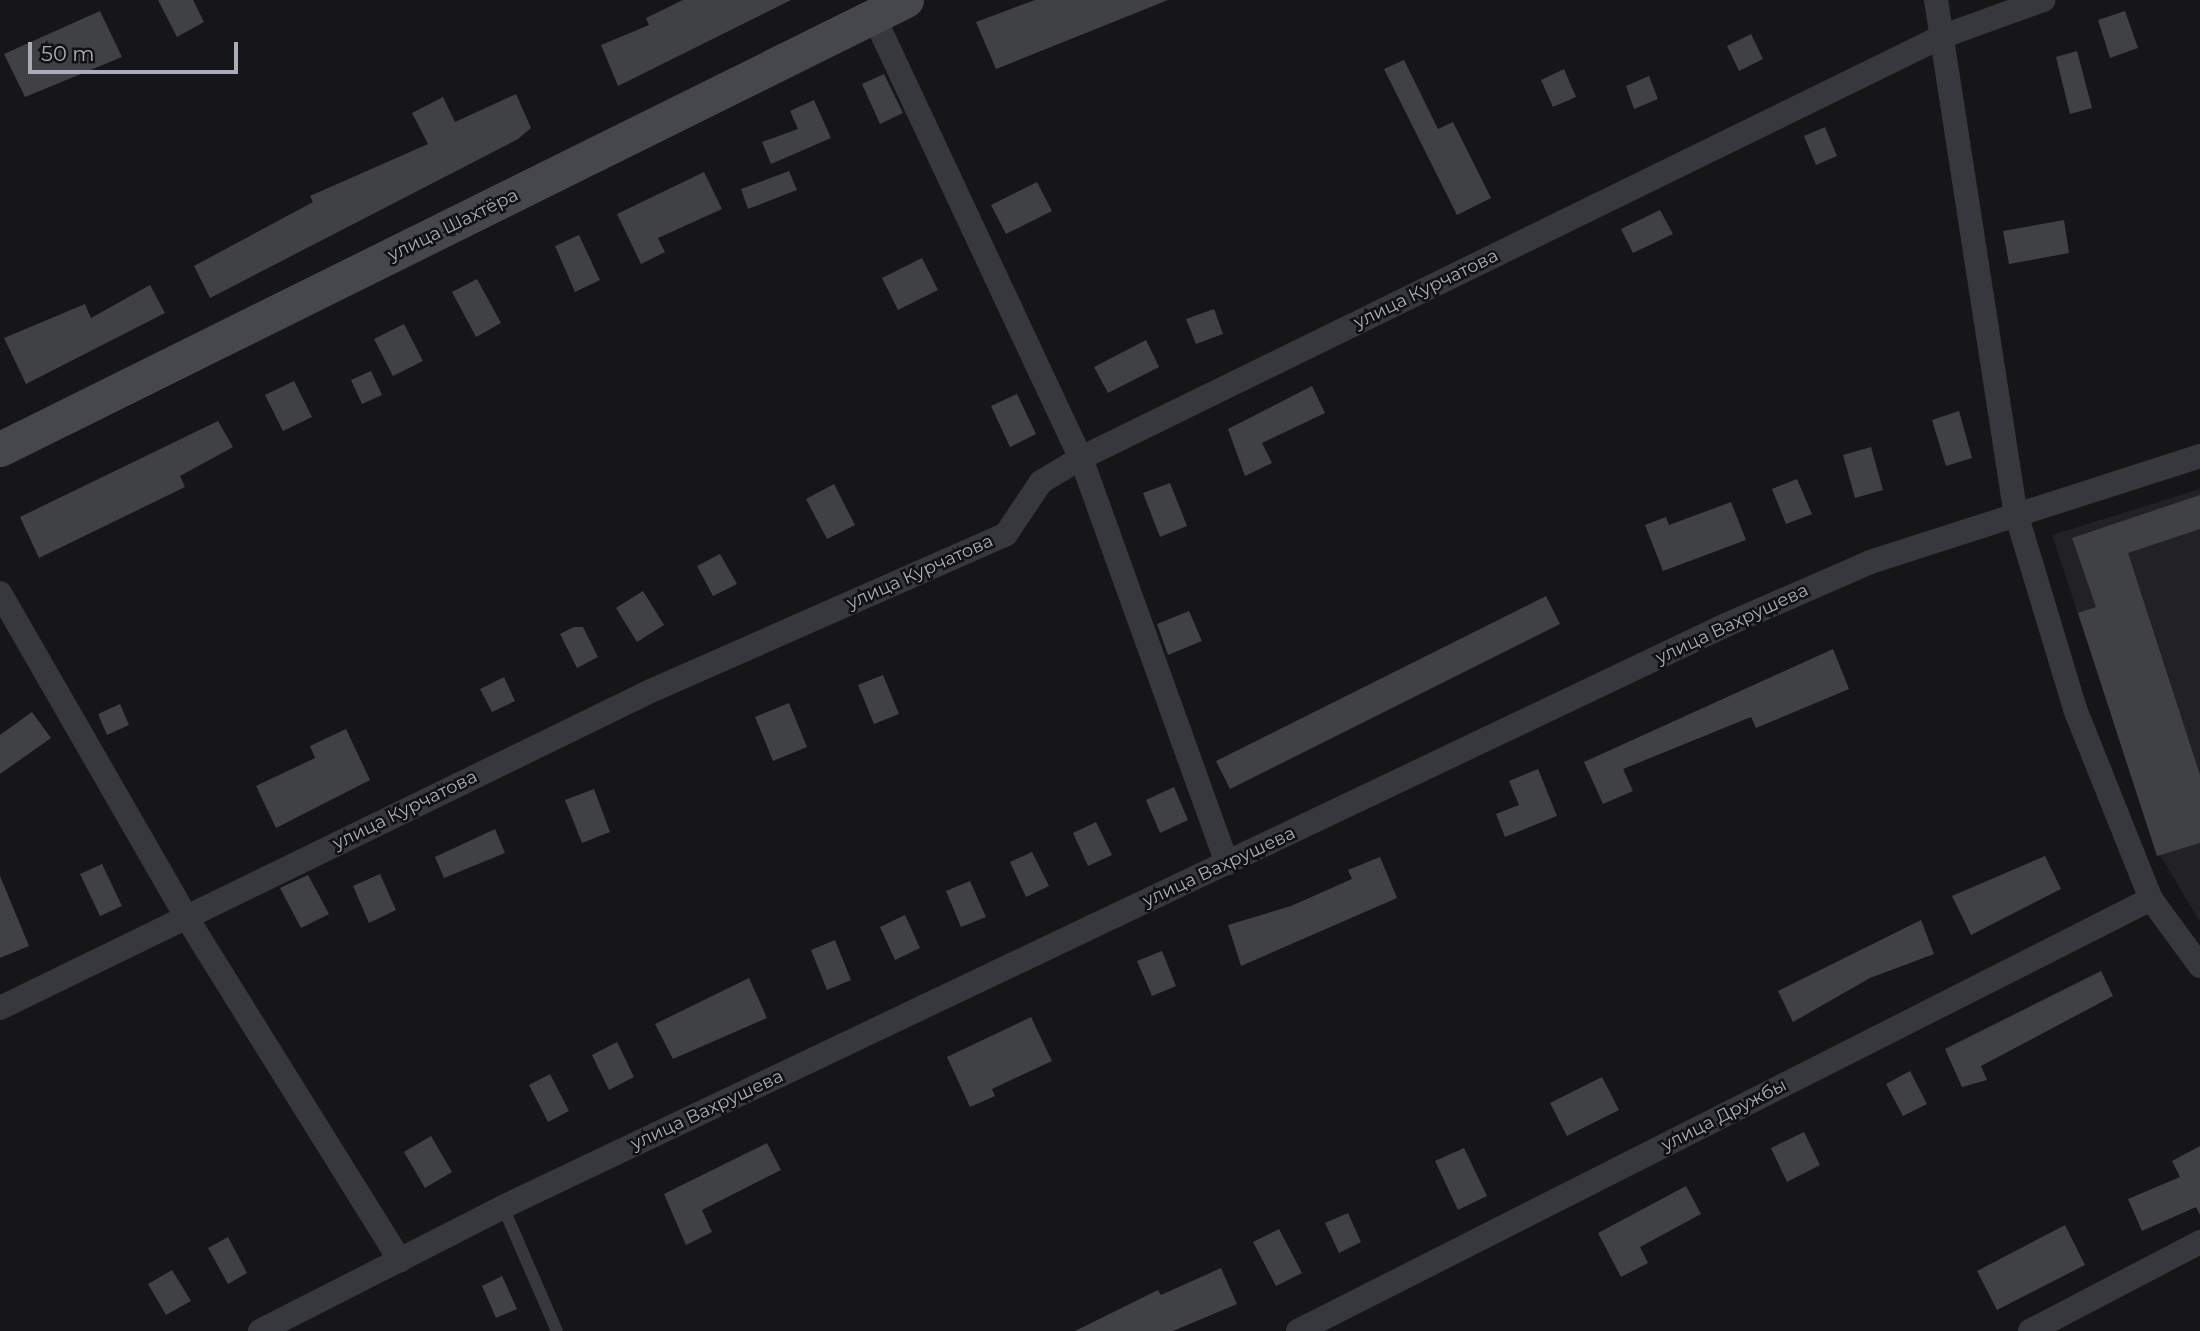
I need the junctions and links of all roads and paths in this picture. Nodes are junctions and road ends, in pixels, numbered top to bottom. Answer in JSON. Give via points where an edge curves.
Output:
{"nodes":[{"id":1,"x":906,"y":0,"type":"edge"},
{"id":2,"x":1936,"y":0,"type":"edge"},
{"id":3,"x":2043,"y":0,"type":"edge"},
{"id":4,"x":874,"y":17,"type":"junction"},
{"id":5,"x":1941,"y":37,"type":"junction"},
{"id":6,"x":0,"y":449,"type":"edge"},
{"id":7,"x":2200,"y":456,"type":"edge"},
{"id":8,"x":1081,"y":458,"type":"junction"},
{"id":9,"x":2015,"y":510,"type":"junction"},
{"id":10,"x":0,"y":593,"type":"edge"},
{"id":11,"x":1227,"y":863,"type":"junction"},
{"id":12,"x":2151,"y":899,"type":"junction"},
{"id":13,"x":185,"y":915,"type":"junction"},
{"id":14,"x":2200,"y":966,"type":"edge"},
{"id":15,"x":0,"y":1008,"type":"edge"},
{"id":16,"x":503,"y":1207,"type":"junction"},
{"id":17,"x":2200,"y":1242,"type":"edge"},
{"id":18,"x":400,"y":1260,"type":"junction"},
{"id":19,"x":260,"y":1331,"type":"edge"},
{"id":20,"x":557,"y":1331,"type":"edge"},
{"id":21,"x":1298,"y":1331,"type":"edge"},
{"id":22,"x":2030,"y":1331,"type":"edge"}],
"edges":[{"from":1,"to":4,"type":"street","name":"улица Шахтёра"},
{"from":2,"to":5,"type":"street"},
{"from":3,"to":5,"type":"street","name":"улица Курчатова"},
{"from":4,"to":6,"type":"street","name":"улица Шахтёра"},
{"from":4,"to":8,"type":"street"},
{"from":5,"to":8,"type":"street","name":"улица Курчатова"},
{"from":5,"to":9,"type":"street"},
{"from":7,"to":9,"type":"street","name":"улица Вахрушева"},
{"from":8,"to":11,"type":"street"},
{"from":8,"to":13,"type":"street","name":"улица Курчатова","via":[[1041,482],[1006,534],[653,690]]},
{"from":9,"to":11,"type":"street","name":"улица Вахрушева","via":[[1870,562],[1726,625]]},
{"from":9,"to":12,"type":"street","via":[[2075,709]]},
{"from":10,"to":13,"type":"street"},
{"from":11,"to":16,"type":"street","name":"улица Вахрушева"},
{"from":12,"to":14,"type":"street"},
{"from":12,"to":21,"type":"street","name":"улица Дружбы"},
{"from":13,"to":15,"type":"street","name":"улица Курчатова"},
{"from":13,"to":18,"type":"street"},
{"from":16,"to":18,"type":"street","name":"улица Вахрушева"},
{"from":16,"to":20,"type":"lane"},
{"from":17,"to":22,"type":"street"},
{"from":18,"to":19,"type":"street","name":"улица Вахрушева"}]}
